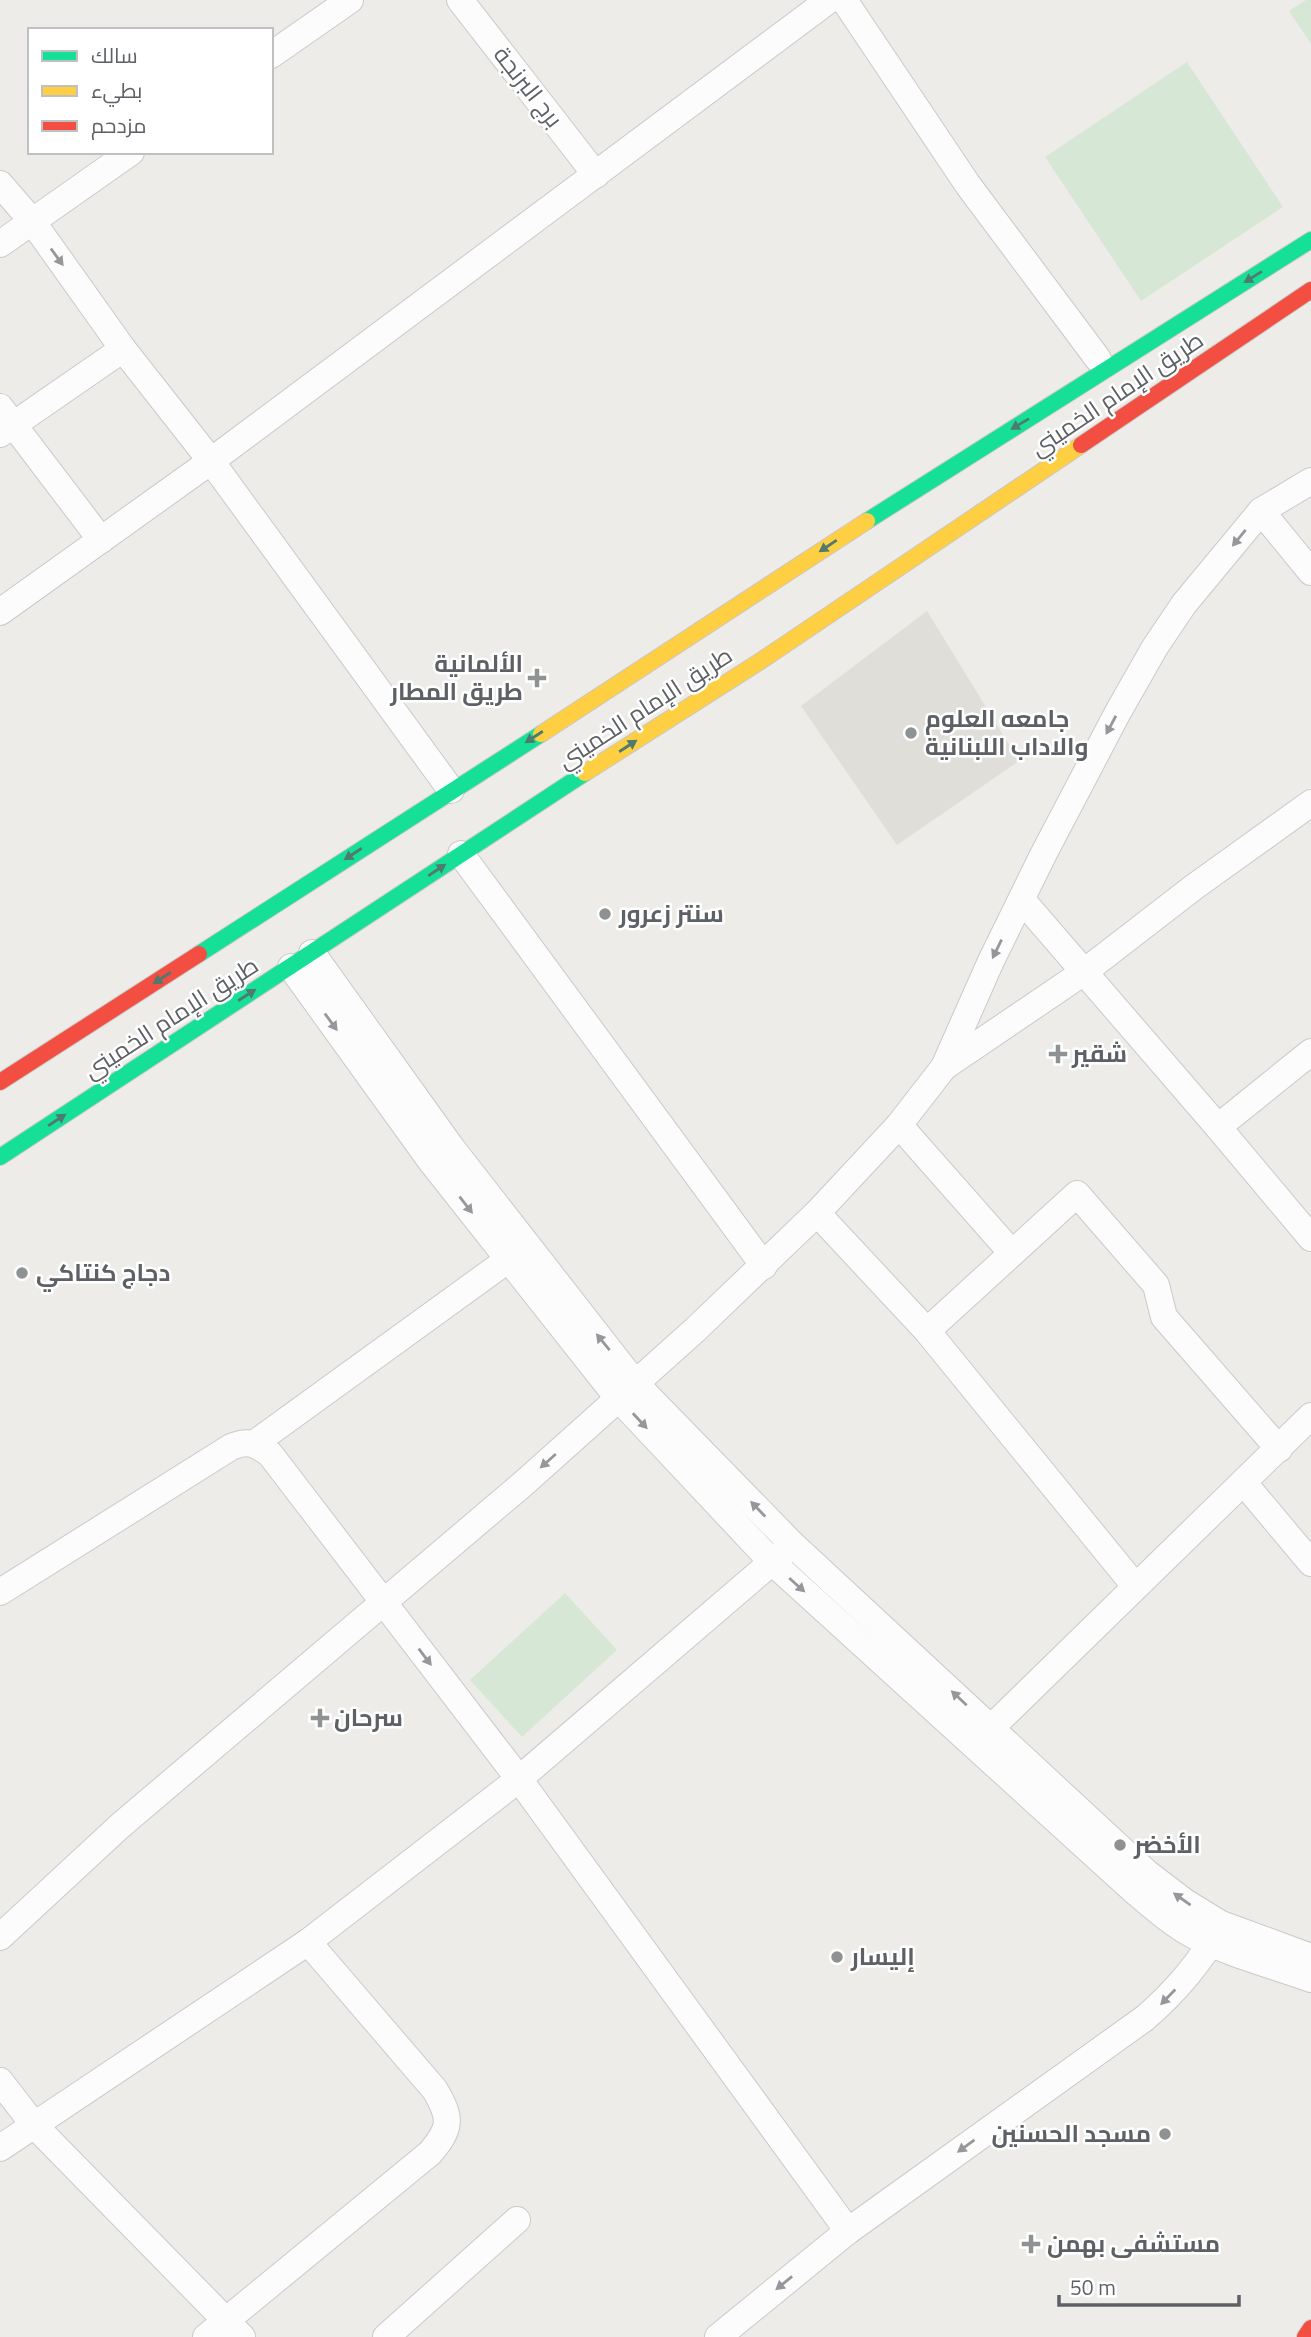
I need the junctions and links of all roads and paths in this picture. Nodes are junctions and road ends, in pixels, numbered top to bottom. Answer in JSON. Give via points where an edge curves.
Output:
{"nodes":[{"id":1,"x":350,"y":0,"type":"edge"},
{"id":2,"x":460,"y":0,"type":"edge"},
{"id":3,"x":829,"y":0,"type":"edge"},
{"id":4,"x":844,"y":0,"type":"edge"},
{"id":5,"x":273,"y":54,"type":"edge"},
{"id":6,"x":128,"y":154,"type":"edge"},
{"id":7,"x":596,"y":175,"type":"junction"},
{"id":8,"x":0,"y":184,"type":"edge"},
{"id":9,"x":32,"y":222,"type":"junction"},
{"id":10,"x":1311,"y":240,"type":"edge"},
{"id":11,"x":0,"y":244,"type":"edge"},
{"id":12,"x":1311,"y":290,"type":"edge"},
{"id":13,"x":1134,"y":333,"type":"dead end"},
{"id":14,"x":124,"y":349,"type":"junction"},
{"id":15,"x":1098,"y":359,"type":"junction"},
{"id":16,"x":1217,"y":373,"type":"dead end"},
{"id":17,"x":1166,"y":388,"type":"junction"},
{"id":18,"x":1052,"y":405,"type":"junction"},
{"id":19,"x":4,"y":422,"type":"edge"},
{"id":20,"x":211,"y":461,"type":"junction"},
{"id":21,"x":1311,"y":481,"type":"edge"},
{"id":22,"x":1261,"y":511,"type":"junction"},
{"id":23,"x":101,"y":540,"type":"junction"},
{"id":24,"x":1311,"y":572,"type":"edge"},
{"id":25,"x":1,"y":609,"type":"edge"},
{"id":26,"x":451,"y":790,"type":"junction"},
{"id":27,"x":1311,"y":803,"type":"edge"},
{"id":28,"x":461,"y":854,"type":"junction"},
{"id":29,"x":1022,"y":900,"type":"junction"},
{"id":30,"x":302,"y":960,"type":"junction"},
{"id":31,"x":1084,"y":972,"type":"junction"},
{"id":32,"x":1311,"y":1052,"type":"edge"},
{"id":33,"x":944,"y":1067,"type":"junction"},
{"id":34,"x":0,"y":1082,"type":"edge"},
{"id":35,"x":900,"y":1125,"type":"junction"},
{"id":36,"x":1218,"y":1126,"type":"junction"},
{"id":37,"x":0,"y":1157,"type":"edge"},
{"id":38,"x":817,"y":1213,"type":"junction"},
{"id":39,"x":1311,"y":1238,"type":"edge"},
{"id":40,"x":1011,"y":1252,"type":"junction"},
{"id":41,"x":509,"y":1259,"type":"junction"},
{"id":42,"x":764,"y":1266,"type":"junction"},
{"id":43,"x":927,"y":1331,"type":"junction"},
{"id":44,"x":627,"y":1390,"type":"junction"},
{"id":45,"x":1311,"y":1416,"type":"edge"},
{"id":46,"x":255,"y":1443,"type":"junction"},
{"id":47,"x":1279,"y":1448,"type":"junction"},
{"id":48,"x":1244,"y":1483,"type":"junction"},
{"id":49,"x":792,"y":1544,"type":"junction"},
{"id":50,"x":772,"y":1562,"type":"junction"},
{"id":51,"x":1311,"y":1563,"type":"edge"},
{"id":52,"x":1135,"y":1586,"type":"junction"},
{"id":53,"x":0,"y":1592,"type":"edge"},
{"id":54,"x":383,"y":1602,"type":"junction"},
{"id":55,"x":991,"y":1728,"type":"junction"},
{"id":56,"x":519,"y":1779,"type":"junction"},
{"id":57,"x":1216,"y":1934,"type":"junction"},
{"id":58,"x":0,"y":1937,"type":"edge"},
{"id":59,"x":308,"y":1942,"type":"junction"},
{"id":60,"x":1311,"y":1957,"type":"edge"},
{"id":61,"x":1311,"y":1979,"type":"edge"},
{"id":62,"x":0,"y":2081,"type":"edge"},
{"id":63,"x":34,"y":2125,"type":"junction"},
{"id":64,"x":0,"y":2148,"type":"edge"},
{"id":65,"x":517,"y":2220,"type":"dead end"},
{"id":66,"x":848,"y":2231,"type":"junction"},
{"id":67,"x":234,"y":2328,"type":"edge"},
{"id":68,"x":1311,"y":2328,"type":"edge"},
{"id":69,"x":206,"y":2337,"type":"edge"},
{"id":70,"x":386,"y":2337,"type":"edge"},
{"id":71,"x":719,"y":2337,"type":"edge"},
{"id":72,"x":1305,"y":2337,"type":"edge"}],
"edges":[{"from":1,"to":5,"type":"street"},
{"from":2,"to":7,"type":"street","name":"برج البرنجة"},
{"from":3,"to":7,"type":"street"},
{"from":4,"to":15,"type":"street","via":[[968,185]]},
{"from":6,"to":9,"type":"street"},
{"from":7,"to":20,"type":"street"},
{"from":8,"to":9,"type":"street"},
{"from":9,"to":11,"type":"street"},
{"from":9,"to":14,"type":"street","one_way":true},
{"from":10,"to":18,"type":"main road","name":"طريق الإمام الخميني","one_way":true},
{"from":12,"to":17,"type":"main road","name":"طريق الإمام الخميني"},
{"from":13,"to":15,"type":"main road"},
{"from":14,"to":19,"type":"street"},
{"from":14,"to":20,"type":"street"},
{"from":15,"to":18,"type":"main road"},
{"from":16,"to":17,"type":"main road"},
{"from":28,"to":17,"type":"main road","name":"طريق الإمام الخميني","one_way":true},
{"from":18,"to":26,"type":"main road","name":"طريق الإمام الخميني","one_way":true,"via":[[856,528],[737,615]]},
{"from":19,"to":23,"type":"street"},
{"from":20,"to":23,"type":"street"},
{"from":20,"to":26,"type":"street"},
{"from":21,"to":22,"type":"street"},
{"from":22,"to":24,"type":"street"},
{"from":22,"to":29,"type":"street","one_way":true,"via":[[1184,604],[1156,647]]},
{"from":23,"to":25,"type":"street"},
{"from":26,"to":34,"type":"main road","name":"طريق الإمام الخميني","one_way":true},
{"from":27,"to":31,"type":"street"},
{"from":30,"to":28,"type":"main road","name":"طريق الإمام الخميني","one_way":true},
{"from":28,"to":42,"type":"street"},
{"from":29,"to":31,"type":"street"},
{"from":29,"to":33,"type":"street","one_way":true},
{"from":37,"to":30,"type":"main road","name":"طريق الإمام الخميني","one_way":true},
{"from":30,"to":41,"type":"street","one_way":true,"via":[[430,1160]]},
{"from":44,"to":30,"type":"street","one_way":true,"via":[[451,1147]]},
{"from":31,"to":33,"type":"street"},
{"from":31,"to":36,"type":"street"},
{"from":32,"to":36,"type":"street"},
{"from":33,"to":35,"type":"street"},
{"from":35,"to":38,"type":"street"},
{"from":35,"to":40,"type":"street"},
{"from":36,"to":39,"type":"street"},
{"from":38,"to":42,"type":"street"},
{"from":38,"to":43,"type":"street"},
{"from":40,"to":43,"type":"street"},
{"from":40,"to":47,"type":"street","via":[[1077,1194],[1156,1285],[1164,1317]]},
{"from":41,"to":44,"type":"street"},
{"from":41,"to":46,"type":"street"},
{"from":42,"to":44,"type":"street"},
{"from":43,"to":52,"type":"street"},
{"from":49,"to":44,"type":"street","one_way":true},
{"from":44,"to":50,"type":"street","one_way":true},
{"from":44,"to":54,"type":"street","one_way":true},
{"from":45,"to":47,"type":"street"},
{"from":46,"to":53,"type":"street","via":[[231,1447]]},
{"from":46,"to":54,"type":"street","via":[[270,1454]]},
{"from":47,"to":48,"type":"street"},
{"from":48,"to":51,"type":"street"},
{"from":48,"to":52,"type":"street"},
{"from":49,"to":50,"type":"street"},
{"from":55,"to":49,"type":"street","one_way":true},
{"from":50,"to":56,"type":"street"},
{"from":50,"to":57,"type":"street","one_way":true,"via":[[1132,1889],[1180,1927]]},
{"from":52,"to":55,"type":"street"},
{"from":54,"to":56,"type":"street","one_way":true},
{"from":54,"to":58,"type":"street","via":[[121,1825]]},
{"from":57,"to":55,"type":"street","one_way":true},
{"from":56,"to":59,"type":"street"},
{"from":56,"to":66,"type":"street"},
{"from":57,"to":60,"type":"street"},
{"from":57,"to":61,"type":"street"},
{"from":57,"to":66,"type":"street","one_way":true,"via":[[1188,1976],[1146,2018]]},
{"from":59,"to":63,"type":"street"},
{"from":59,"to":67,"type":"street","via":[[428,2081],[448,2121],[445,2136],[430,2153]]},
{"from":62,"to":63,"type":"street"},
{"from":63,"to":64,"type":"street"},
{"from":63,"to":67,"type":"street"},
{"from":65,"to":70,"type":"street"},
{"from":66,"to":71,"type":"street","one_way":true},
{"from":67,"to":69,"type":"street"},
{"from":68,"to":72,"type":"main road"}]}
